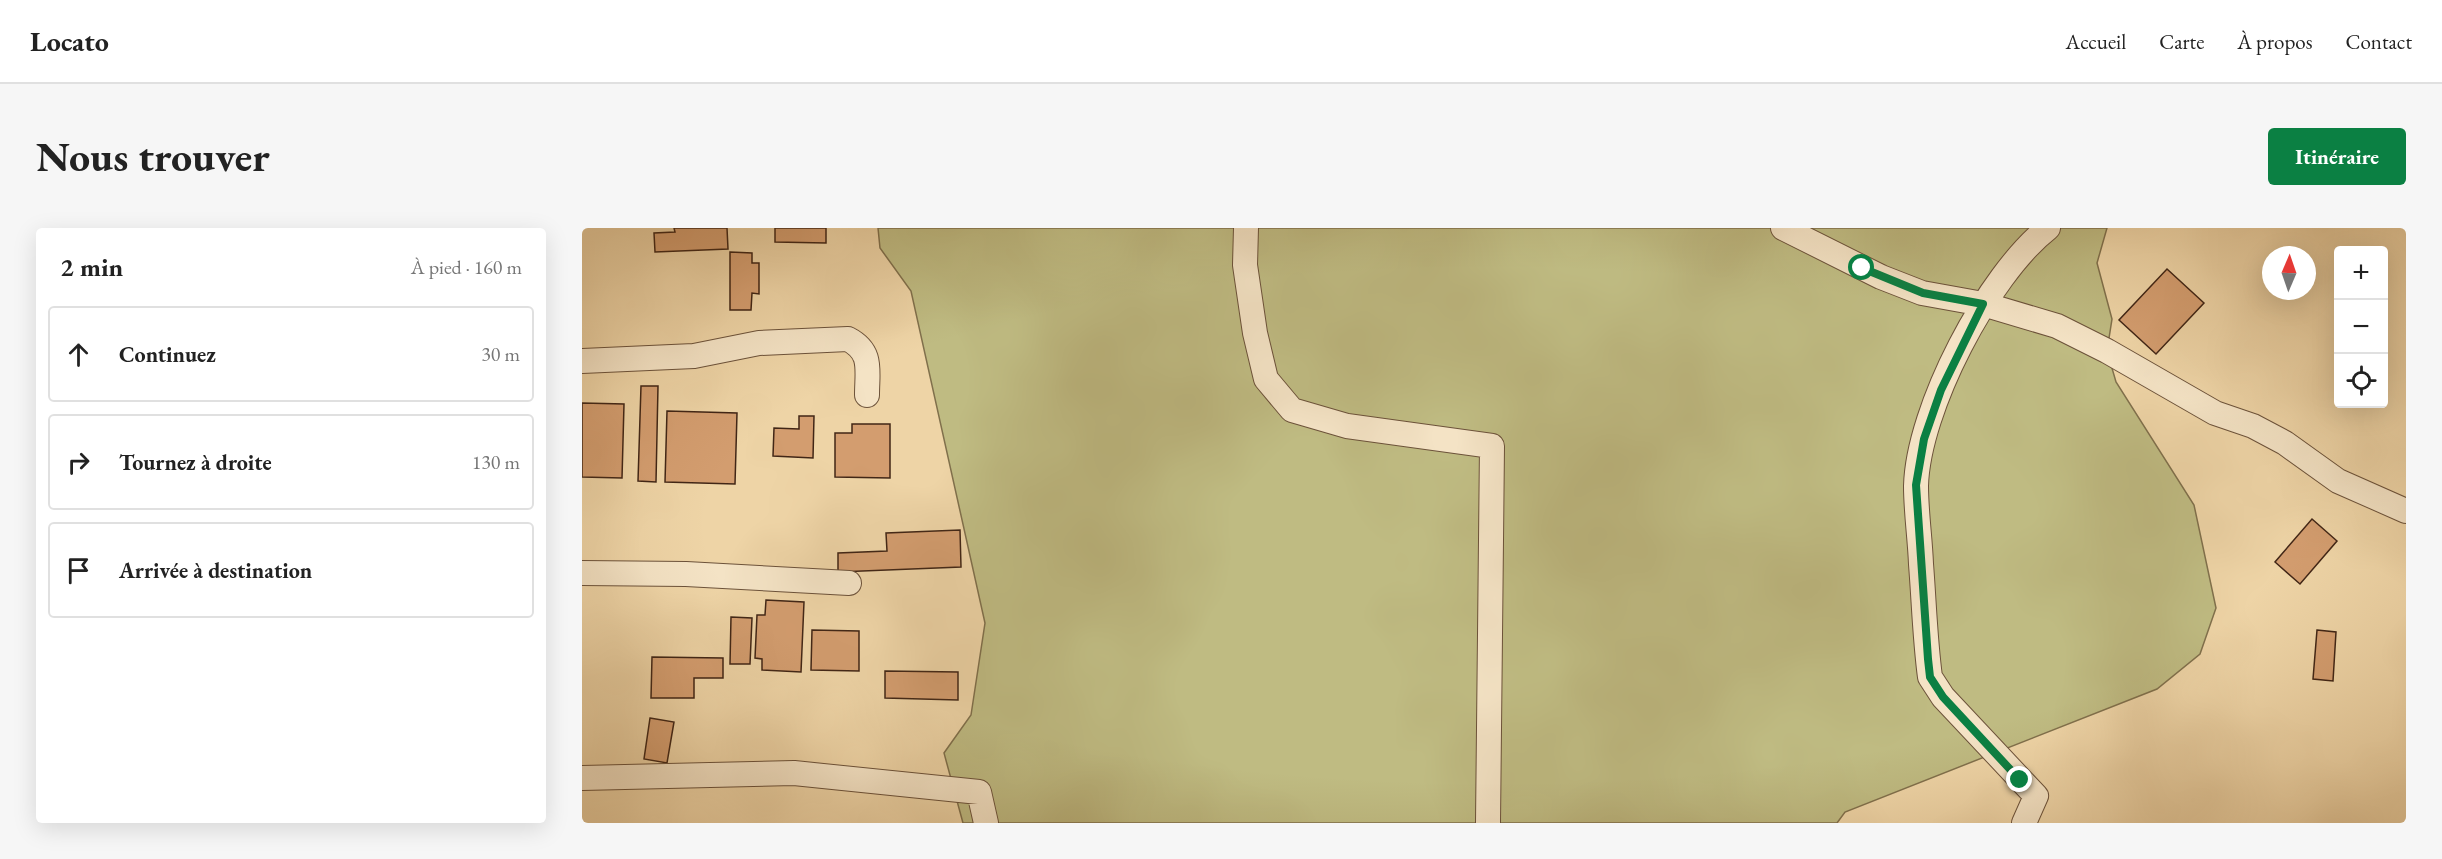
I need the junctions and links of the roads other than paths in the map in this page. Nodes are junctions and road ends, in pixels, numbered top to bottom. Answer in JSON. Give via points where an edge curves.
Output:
{"nodes":[{"id":1,"x":1246,"y":228,"type":"edge"},
{"id":2,"x":1783,"y":228,"type":"edge"},
{"id":3,"x":2048,"y":228,"type":"edge"},
{"id":4,"x":1983,"y":304,"type":"junction"},
{"id":5,"x":582,"y":362,"type":"edge"},
{"id":6,"x":867,"y":394,"type":"dead end"},
{"id":7,"x":2406,"y":512,"type":"edge"},
{"id":8,"x":582,"y":573,"type":"edge"},
{"id":9,"x":849,"y":583,"type":"dead end"},
{"id":10,"x":582,"y":778,"type":"edge"},
{"id":11,"x":986,"y":823,"type":"edge"},
{"id":12,"x":1488,"y":823,"type":"edge"},
{"id":13,"x":2024,"y":823,"type":"edge"}],
"edges":[{"from":1,"to":12,"type":"street","via":[[1245,265],[1266,379],[1292,410],[1347,426],[1492,446]]},
{"from":2,"to":4,"type":"street","via":[[1881,278],[1923,293]]},
{"from":3,"to":4,"type":"street","via":[[2014,259]]},
{"from":4,"to":7,"type":"street","via":[[2057,326],[2108,351],[2215,413],[2253,426],[2285,443],[2338,481]]},
{"from":4,"to":13,"type":"street","via":[[1941,390],[1924,439],[1916,485],[1928,659],[1930,677],[1943,697],[2036,796]]},
{"from":5,"to":6,"type":"street","via":[[694,356],[759,343],[848,339],[860,345],[866,354]]},
{"from":8,"to":9,"type":"street"},
{"from":10,"to":11,"type":"street","via":[[794,773],[979,792]]}]}
